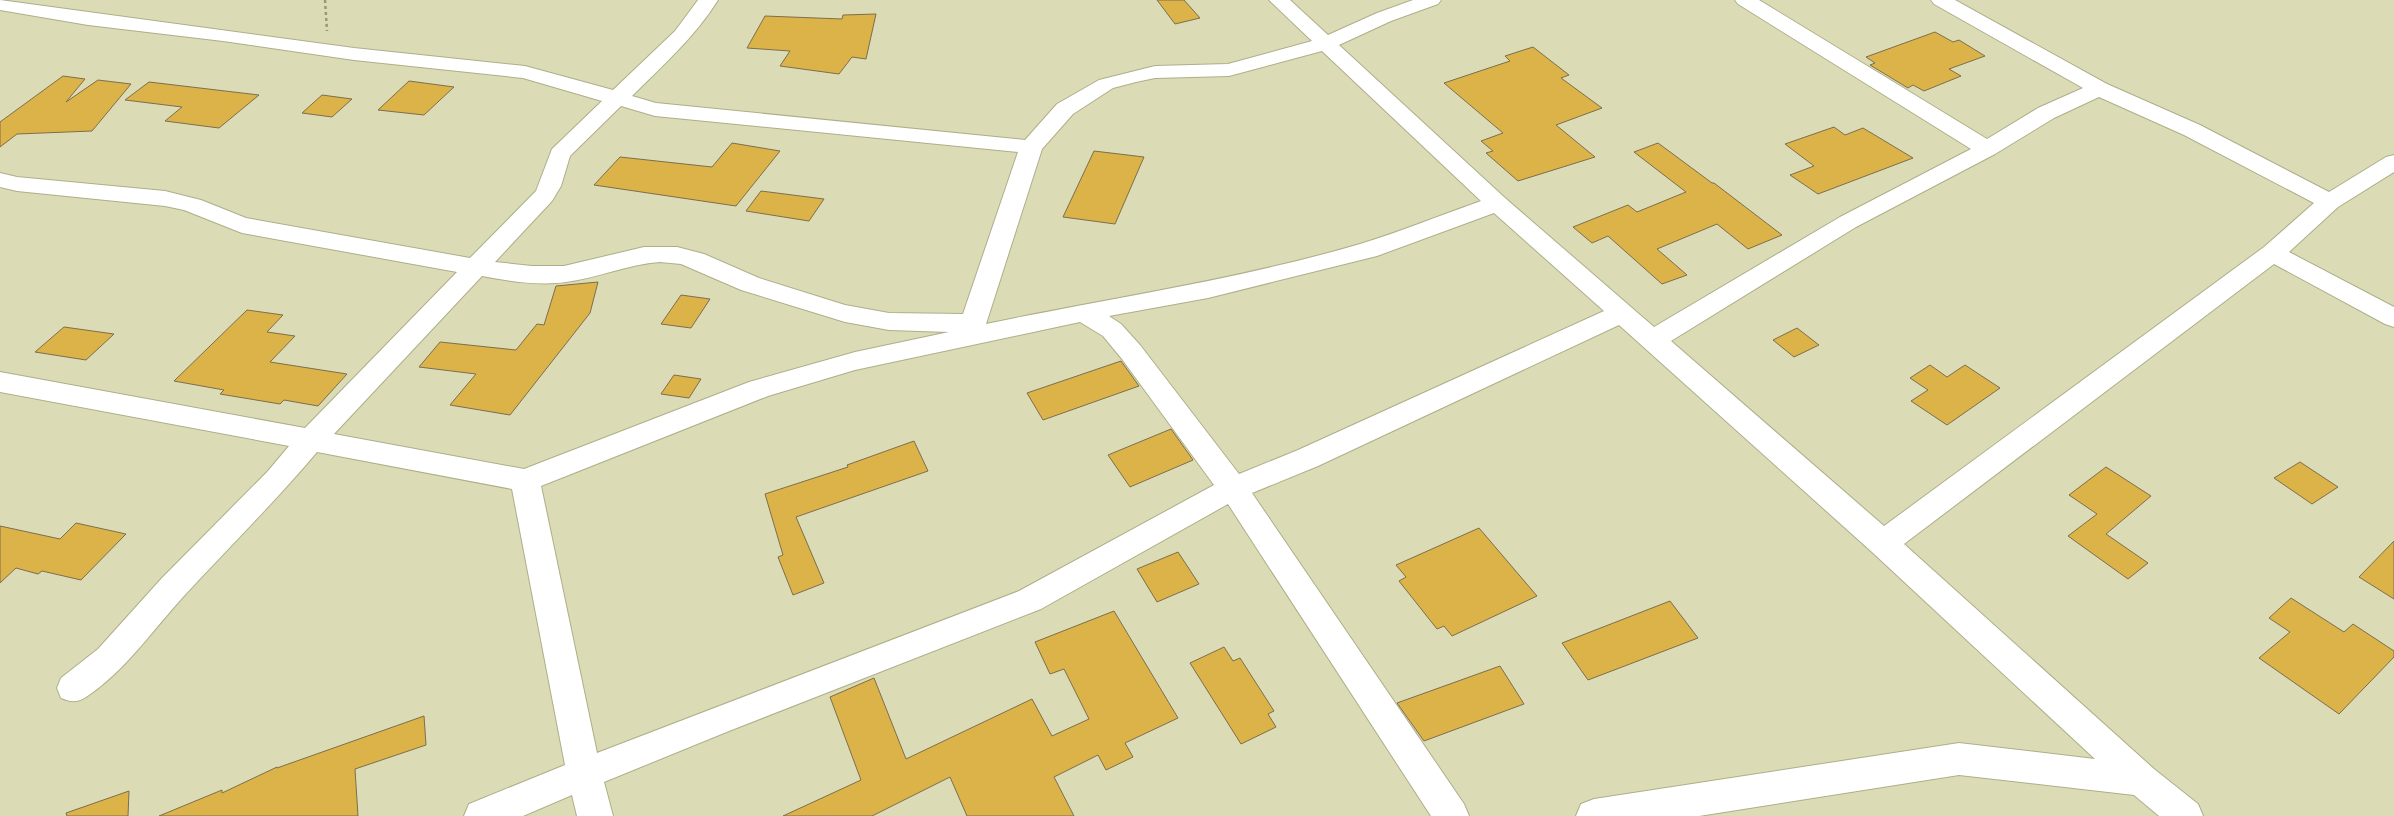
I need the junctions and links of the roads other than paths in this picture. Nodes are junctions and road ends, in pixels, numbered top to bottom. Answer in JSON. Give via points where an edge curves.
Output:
{"nodes":[{"id":1,"x":708,"y":0,"type":"edge"},
{"id":2,"x":1279,"y":0,"type":"edge"},
{"id":3,"x":1430,"y":0,"type":"edge"},
{"id":4,"x":1745,"y":0,"type":"edge"},
{"id":5,"x":1941,"y":0,"type":"edge"},
{"id":6,"x":0,"y":4,"type":"edge"},
{"id":7,"x":1325,"y":44,"type":"junction"},
{"id":8,"x":2099,"y":89,"type":"junction"},
{"id":9,"x":617,"y":99,"type":"junction"},
{"id":10,"x":1031,"y":147,"type":"junction"},
{"id":11,"x":1987,"y":149,"type":"junction"},
{"id":12,"x":2394,"y":162,"type":"edge"},
{"id":13,"x":0,"y":180,"type":"edge"},
{"id":14,"x":2330,"y":202,"type":"junction"},
{"id":15,"x":1497,"y":203,"type":"junction"},
{"id":16,"x":2273,"y":253,"type":"junction"},
{"id":17,"x":476,"y":267,"type":"junction"},
{"id":18,"x":1084,"y":312,"type":"junction"},
{"id":19,"x":1623,"y":313,"type":"junction"},
{"id":20,"x":2394,"y":318,"type":"edge"},
{"id":21,"x":970,"y":331,"type":"junction"},
{"id":22,"x":1654,"y":340,"type":"junction"},
{"id":23,"x":0,"y":382,"type":"edge"},
{"id":24,"x":312,"y":440,"type":"junction"},
{"id":25,"x":525,"y":480,"type":"junction"},
{"id":26,"x":1233,"y":488,"type":"junction"},
{"id":27,"x":1883,"y":543,"type":"junction"},
{"id":28,"x":73,"y":688,"type":"dead end"},
{"id":29,"x":584,"y":774,"type":"junction"},
{"id":30,"x":2142,"y":780,"type":"junction"},
{"id":31,"x":482,"y":816,"type":"edge"},
{"id":32,"x":595,"y":816,"type":"edge"},
{"id":33,"x":1451,"y":816,"type":"edge"},
{"id":34,"x":1594,"y":816,"type":"edge"},
{"id":35,"x":2185,"y":816,"type":"edge"}],
"edges":[{"from":1,"to":9,"type":"street","via":[[682,35]]},
{"from":2,"to":7,"type":"street"},
{"from":3,"to":7,"type":"street"},
{"from":4,"to":11,"type":"street"},
{"from":5,"to":8,"type":"street"},
{"from":6,"to":9,"type":"street","via":[[88,19],[318,49],[525,72]]},
{"from":7,"to":10,"type":"street","via":[[1229,70],[1155,72],[1106,84],[1065,109]]},
{"from":7,"to":15,"type":"street"},
{"from":8,"to":11,"type":"street","via":[[2046,113]]},
{"from":8,"to":14,"type":"street","via":[[2192,130]]},
{"from":9,"to":10,"type":"street","via":[[654,109]]},
{"from":9,"to":17,"type":"street","via":[[560,154],[553,184]]},
{"from":10,"to":21,"type":"street"},
{"from":11,"to":22,"type":"street","via":[[1848,222]]},
{"from":12,"to":14,"type":"street"},
{"from":13,"to":17,"type":"street","via":[[184,203],[242,225]]},
{"from":14,"to":16,"type":"street"},
{"from":15,"to":18,"type":"street","via":[[1368,250],[1208,290]]},
{"from":15,"to":19,"type":"street"},
{"from":16,"to":20,"type":"street"},
{"from":16,"to":27,"type":"street"},
{"from":17,"to":21,"type":"street","via":[[562,276],[632,257],[654,253],[677,255],[698,260],[738,280],[844,314]]},
{"from":17,"to":24,"type":"street"},
{"from":18,"to":21,"type":"street"},
{"from":18,"to":26,"type":"street","via":[[1112,330],[1131,352]]},
{"from":19,"to":22,"type":"street"},
{"from":19,"to":26,"type":"street","via":[[1308,458]]},
{"from":21,"to":25,"type":"street","via":[[759,389]]},
{"from":22,"to":27,"type":"street"},
{"from":23,"to":24,"type":"street"},
{"from":24,"to":25,"type":"street"},
{"from":24,"to":28,"type":"street","via":[[109,659]]},
{"from":25,"to":29,"type":"street"},
{"from":26,"to":29,"type":"street","via":[[1030,600]]},
{"from":26,"to":33,"type":"street"},
{"from":27,"to":30,"type":"street"},
{"from":29,"to":31,"type":"street"},
{"from":29,"to":32,"type":"street"},
{"from":30,"to":34,"type":"street","via":[[1959,759]]},
{"from":30,"to":35,"type":"street"}]}
